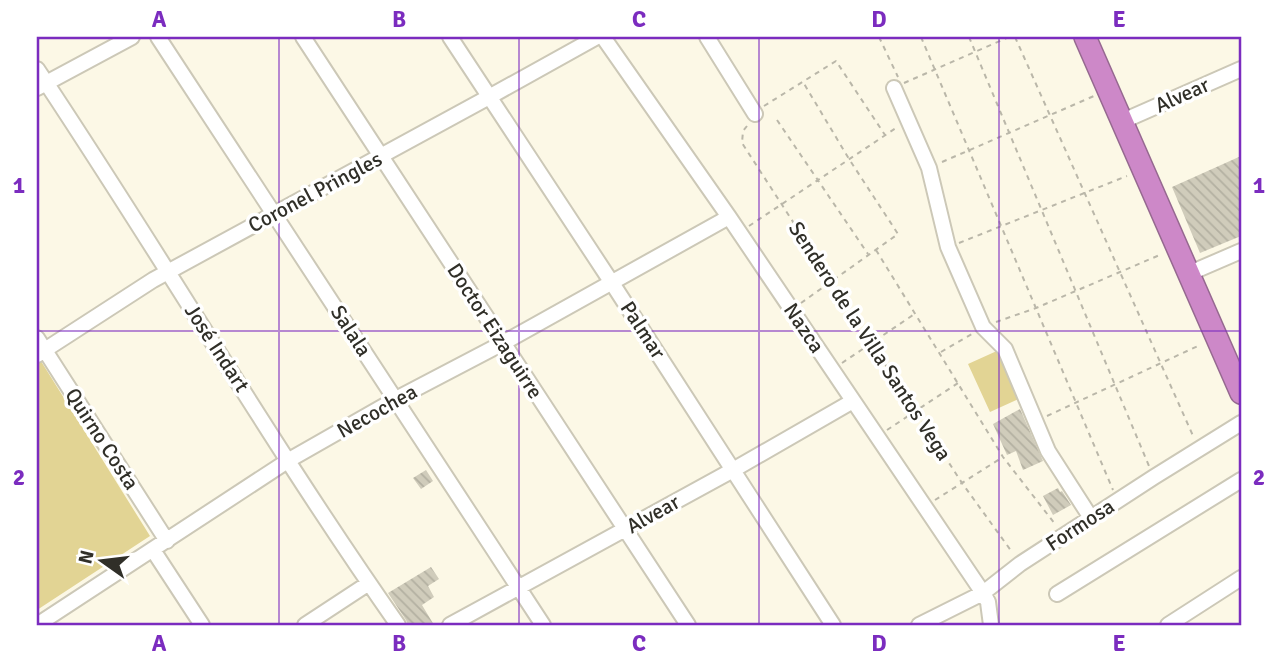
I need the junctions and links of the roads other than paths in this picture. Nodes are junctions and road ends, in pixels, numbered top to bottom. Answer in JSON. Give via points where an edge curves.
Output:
{"nodes":[{"id":1,"x":132,"y":37,"type":"edge"},
{"id":2,"x":158,"y":37,"type":"edge"},
{"id":3,"x":303,"y":37,"type":"edge"},
{"id":4,"x":450,"y":37,"type":"edge"},
{"id":5,"x":597,"y":37,"type":"edge"},
{"id":6,"x":603,"y":37,"type":"edge"},
{"id":7,"x":707,"y":37,"type":"edge"},
{"id":8,"x":1086,"y":37,"type":"edge"},
{"id":9,"x":37,"y":69,"type":"edge"},
{"id":10,"x":1241,"y":69,"type":"edge"},
{"id":11,"x":41,"y":86,"type":"edge"},
{"id":12,"x":894,"y":88,"type":"dead end"},
{"id":13,"x":489,"y":97,"type":"junction"},
{"id":14,"x":755,"y":114,"type":"road end"},
{"id":15,"x":1123,"y":121,"type":"junction"},
{"id":16,"x":381,"y":156,"type":"junction"},
{"id":17,"x":274,"y":214,"type":"junction"},
{"id":18,"x":729,"y":217,"type":"junction"},
{"id":19,"x":1241,"y":251,"type":"edge"},
{"id":20,"x":168,"y":272,"type":"junction"},
{"id":21,"x":1190,"y":274,"type":"junction"},
{"id":22,"x":612,"y":283,"type":"junction"},
{"id":23,"x":503,"y":343,"type":"junction"},
{"id":24,"x":39,"y":348,"type":"edge"},
{"id":25,"x":1241,"y":393,"type":"edge"},
{"id":26,"x":396,"y":399,"type":"junction"},
{"id":27,"x":853,"y":401,"type":"junction"},
{"id":28,"x":1241,"y":423,"type":"edge"},
{"id":29,"x":289,"y":460,"type":"junction"},
{"id":30,"x":733,"y":470,"type":"junction"},
{"id":31,"x":1241,"y":480,"type":"edge"},
{"id":32,"x":1091,"y":518,"type":"junction"},
{"id":33,"x":625,"y":529,"type":"junction"},
{"id":34,"x":167,"y":541,"type":"junction"},
{"id":35,"x":153,"y":550,"type":"junction"},
{"id":36,"x":1241,"y":578,"type":"edge"},
{"id":37,"x":369,"y":583,"type":"junction"},
{"id":38,"x":518,"y":588,"type":"junction"},
{"id":39,"x":983,"y":593,"type":"junction"},
{"id":40,"x":1057,"y":594,"type":"dead end"},
{"id":41,"x":37,"y":625,"type":"edge"},
{"id":42,"x":202,"y":625,"type":"edge"},
{"id":43,"x":304,"y":625,"type":"edge"},
{"id":44,"x":398,"y":625,"type":"edge"},
{"id":45,"x":450,"y":625,"type":"edge"},
{"id":46,"x":543,"y":625,"type":"edge"},
{"id":47,"x":688,"y":625,"type":"edge"},
{"id":48,"x":833,"y":625,"type":"edge"},
{"id":49,"x":919,"y":625,"type":"edge"},
{"id":50,"x":991,"y":625,"type":"edge"},
{"id":51,"x":1168,"y":625,"type":"edge"}],
"edges":[{"from":1,"to":11,"type":"street"},
{"from":2,"to":17,"type":"street","name":"Salala"},
{"from":3,"to":16,"type":"street","name":"Doctor Eizaguirre"},
{"from":4,"to":13,"type":"street","name":"Palmar"},
{"from":5,"to":13,"type":"street","name":"Coronel Pringles"},
{"from":6,"to":18,"type":"street","name":"Nazca"},
{"from":7,"to":14,"type":"street"},
{"from":8,"to":15,"type":"highway"},
{"from":9,"to":11,"type":"street","name":"José Indart"},
{"from":10,"to":15,"type":"street","name":"Alvear"},
{"from":11,"to":20,"type":"street","name":"José Indart"},
{"from":12,"to":32,"type":"street","via":[[929,168],[948,247],[983,327],[1005,349],[1048,451]]},
{"from":13,"to":16,"type":"street","name":"Coronel Pringles"},
{"from":13,"to":22,"type":"street","name":"Palmar"},
{"from":15,"to":21,"type":"highway"},
{"from":16,"to":17,"type":"street","name":"Coronel Pringles"},
{"from":16,"to":23,"type":"street","name":"Doctor Eizaguirre"},
{"from":17,"to":20,"type":"street","name":"Coronel Pringles"},
{"from":17,"to":26,"type":"street","name":"Salala"},
{"from":18,"to":22,"type":"street","name":"Necochea"},
{"from":18,"to":27,"type":"street","name":"Nazca"},
{"from":19,"to":21,"type":"street"},
{"from":20,"to":24,"type":"street","name":"Coronel Pringles"},
{"from":20,"to":29,"type":"street","name":"José Indart"},
{"from":21,"to":25,"type":"highway"},
{"from":22,"to":23,"type":"street","name":"Necochea"},
{"from":22,"to":30,"type":"street","name":"Palmar"},
{"from":23,"to":26,"type":"street","name":"Necochea"},
{"from":23,"to":33,"type":"street","name":"Doctor Eizaguirre"},
{"from":24,"to":34,"type":"street","name":"Quirno Costa"},
{"from":26,"to":29,"type":"street","name":"Necochea"},
{"from":26,"to":38,"type":"street","name":"Salala"},
{"from":27,"to":30,"type":"street","name":"Alvear"},
{"from":27,"to":39,"type":"street","name":"Nazca"},
{"from":28,"to":32,"type":"street","name":"Formosa"},
{"from":29,"to":34,"type":"street","name":"Necochea"},
{"from":29,"to":37,"type":"street","name":"José Indart"},
{"from":30,"to":33,"type":"street","name":"Alvear"},
{"from":30,"to":48,"type":"street","name":"Palmar"},
{"from":31,"to":40,"type":"street"},
{"from":32,"to":39,"type":"street","name":"Formosa"},
{"from":33,"to":38,"type":"street","name":"Alvear"},
{"from":33,"to":47,"type":"street","name":"Doctor Eizaguirre"},
{"from":34,"to":35,"type":"street","name":"Necochea"},
{"from":35,"to":41,"type":"street","name":"Necochea"},
{"from":35,"to":42,"type":"street"},
{"from":36,"to":51,"type":"street"},
{"from":37,"to":43,"type":"street"},
{"from":37,"to":44,"type":"street","name":"José Indart"},
{"from":38,"to":45,"type":"street","name":"Alvear"},
{"from":38,"to":46,"type":"street","name":"Salala"},
{"from":39,"to":49,"type":"street","name":"Formosa"},
{"from":39,"to":50,"type":"street","name":"Nazca"}]}
